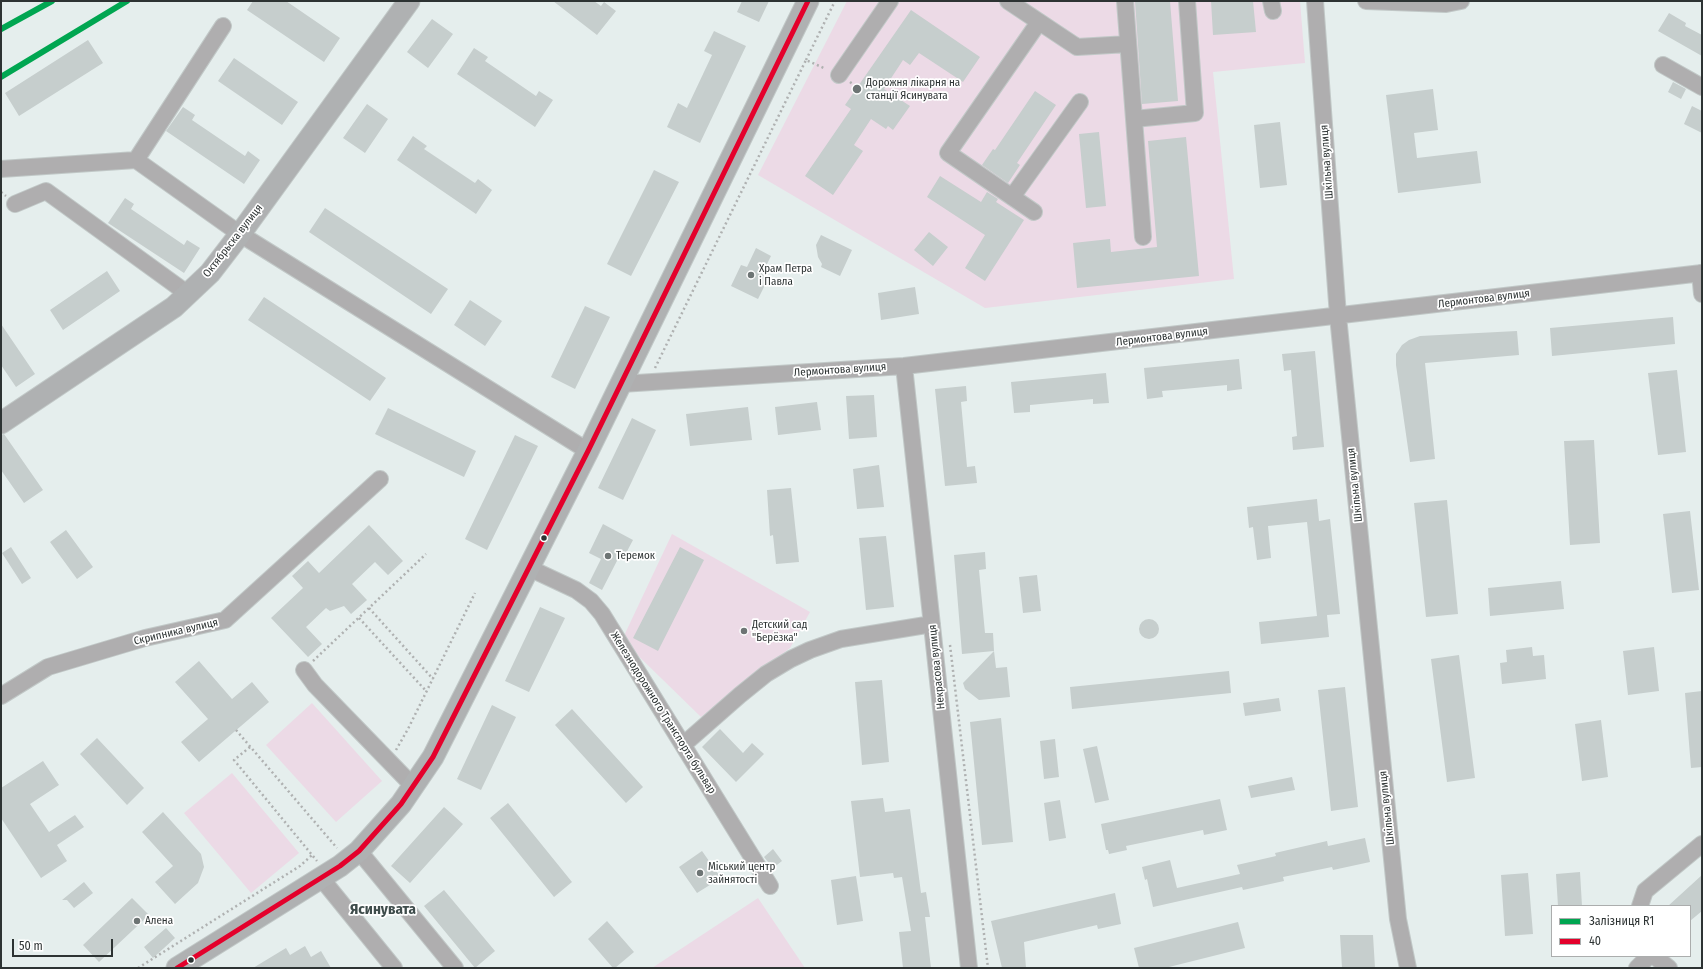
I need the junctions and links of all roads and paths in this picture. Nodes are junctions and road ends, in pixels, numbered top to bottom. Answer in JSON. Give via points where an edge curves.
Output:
{"nodes":[{"id":1,"x":409,"y":1,"type":"edge"},
{"id":2,"x":808,"y":1,"type":"edge"},
{"id":3,"x":835,"y":1,"type":"edge"},
{"id":4,"x":890,"y":1,"type":"edge"},
{"id":5,"x":1008,"y":1,"type":"edge"},
{"id":6,"x":1125,"y":1,"type":"edge"},
{"id":7,"x":1187,"y":1,"type":"edge"},
{"id":8,"x":1315,"y":1,"type":"edge"},
{"id":9,"x":1366,"y":1,"type":"edge"},
{"id":10,"x":1461,"y":1,"type":"edge"},
{"id":11,"x":1039,"y":22,"type":"junction"},
{"id":12,"x":223,"y":26,"type":"dead end"},
{"id":13,"x":1128,"y":44,"type":"junction"},
{"id":14,"x":806,"y":60,"type":"junction"},
{"id":15,"x":1664,"y":65,"type":"dead end"},
{"id":16,"x":839,"y":76,"type":"junction"},
{"id":17,"x":1702,"y":86,"type":"edge"},
{"id":18,"x":858,"y":88,"type":"dead end"},
{"id":19,"x":1080,"y":102,"type":"dead end"},
{"id":20,"x":1134,"y":119,"type":"junction"},
{"id":21,"x":136,"y":160,"type":"junction"},
{"id":22,"x":1,"y":169,"type":"edge"},
{"id":23,"x":1012,"y":197,"type":"junction"},
{"id":24,"x":15,"y":204,"type":"dead end"},
{"id":25,"x":1034,"y":212,"type":"dead end"},
{"id":26,"x":240,"y":234,"type":"junction"},
{"id":27,"x":1143,"y":237,"type":"dead end"},
{"id":28,"x":1701,"y":273,"type":"edge"},
{"id":29,"x":188,"y":294,"type":"junction"},
{"id":30,"x":1702,"y":294,"type":"edge"},
{"id":31,"x":1338,"y":316,"type":"junction"},
{"id":32,"x":904,"y":366,"type":"junction"},
{"id":33,"x":648,"y":382,"type":"junction"},
{"id":34,"x":621,"y":384,"type":"junction"},
{"id":35,"x":1,"y":423,"type":"edge"},
{"id":36,"x":588,"y":451,"type":"junction"},
{"id":37,"x":380,"y":479,"type":"dead end"},
{"id":38,"x":426,"y":554,"type":"dead end"},
{"id":39,"x":528,"y":568,"type":"junction"},
{"id":40,"x":475,"y":593,"type":"dead end"},
{"id":41,"x":369,"y":608,"type":"junction"},
{"id":42,"x":358,"y":618,"type":"junction"},
{"id":43,"x":932,"y":624,"type":"junction"},
{"id":44,"x":950,"y":642,"type":"dead end"},
{"id":45,"x":304,"y":670,"type":"joint"},
{"id":46,"x":433,"y":679,"type":"junction"},
{"id":47,"x":427,"y":692,"type":"junction"},
{"id":48,"x":1,"y":696,"type":"edge"},
{"id":49,"x":236,"y":730,"type":"dead end"},
{"id":50,"x":683,"y":745,"type":"junction"},
{"id":51,"x":250,"y":747,"type":"junction"},
{"id":52,"x":388,"y":761,"type":"junction"},
{"id":53,"x":413,"y":786,"type":"junction"},
{"id":54,"x":1702,"y":844,"type":"edge"},
{"id":55,"x":312,"y":855,"type":"junction"},
{"id":56,"x":353,"y":855,"type":"junction"},
{"id":57,"x":324,"y":876,"type":"junction"},
{"id":58,"x":770,"y":886,"type":"dead end"},
{"id":59,"x":1640,"y":905,"type":"edge"},
{"id":60,"x":1648,"y":957,"type":"edge"},
{"id":61,"x":1655,"y":957,"type":"edge"},
{"id":62,"x":138,"y":968,"type":"edge"},
{"id":63,"x":176,"y":968,"type":"edge"},
{"id":64,"x":394,"y":968,"type":"edge"},
{"id":65,"x":456,"y":968,"type":"edge"},
{"id":66,"x":969,"y":968,"type":"edge"},
{"id":67,"x":988,"y":968,"type":"edge"},
{"id":68,"x":1408,"y":968,"type":"edge"},
{"id":69,"x":1637,"y":968,"type":"edge"},
{"id":70,"x":1669,"y":968,"type":"edge"}],
"edges":[{"from":1,"to":26,"type":"main road","name":"Октябрьска вулиця"},
{"from":2,"to":34,"type":"main road"},
{"from":3,"to":14,"type":"path"},
{"from":4,"to":16,"type":"street"},
{"from":5,"to":11,"type":"street"},
{"from":6,"to":13,"type":"street"},
{"from":7,"to":20,"type":"street","via":[[1195,114]]},
{"from":8,"to":31,"type":"street","name":"Шкільна вулиця"},
{"from":9,"to":10,"type":"street","via":[[1446,4]]},
{"from":11,"to":13,"type":"street","via":[[1077,47]]},
{"from":11,"to":23,"type":"street","via":[[948,153]]},
{"from":12,"to":21,"type":"street"},
{"from":13,"to":20,"type":"street"},
{"from":14,"to":16,"type":"path"},
{"from":14,"to":33,"type":"path"},
{"from":15,"to":17,"type":"street"},
{"from":16,"to":18,"type":"path"},
{"from":19,"to":23,"type":"street"},
{"from":20,"to":27,"type":"street"},
{"from":21,"to":22,"type":"street"},
{"from":21,"to":26,"type":"street"},
{"from":23,"to":25,"type":"street"},
{"from":24,"to":29,"type":"street","via":[[46,191]]},
{"from":26,"to":29,"type":"main road","name":"Октябрьска вулиця","via":[[210,273]]},
{"from":26,"to":36,"type":"street"},
{"from":28,"to":30,"type":"street"},
{"from":28,"to":31,"type":"street","name":"Лермонтова вулиця"},
{"from":29,"to":35,"type":"main road","name":"Октябрьска вулиця","via":[[174,308]]},
{"from":31,"to":32,"type":"street","name":"Лермонтова вулиця"},
{"from":31,"to":68,"type":"street","name":"Шкільна вулиця","via":[[1398,919]]},
{"from":32,"to":33,"type":"street","name":"Лермонтова вулиця"},
{"from":32,"to":43,"type":"street","name":"Некрасова вулиця"},
{"from":33,"to":34,"type":"street","name":"Лермонтова вулиця"},
{"from":34,"to":36,"type":"main road"},
{"from":36,"to":39,"type":"main road"},
{"from":37,"to":48,"type":"street","name":"Скрипника вулиця","via":[[225,620],[145,638],[48,667]]},
{"from":38,"to":41,"type":"path"},
{"from":39,"to":50,"type":"street","name":"Железнодорожного Транспорта бульвар","via":[[576,590],[591,601],[602,614]]},
{"from":39,"to":53,"type":"main road","via":[[433,757]]},
{"from":40,"to":46,"type":"path"},
{"from":41,"to":42,"type":"path"},
{"from":41,"to":46,"type":"path"},
{"from":42,"to":45,"type":"path"},
{"from":42,"to":47,"type":"path"},
{"from":43,"to":50,"type":"street","via":[[841,639],[798,656],[761,678]]},
{"from":43,"to":66,"type":"street","name":"Некрасова вулиця"},
{"from":44,"to":67,"type":"path"},
{"from":45,"to":52,"type":"street","via":[[315,685]]},
{"from":46,"to":47,"type":"path"},
{"from":47,"to":52,"type":"path"},
{"from":49,"to":51,"type":"path"},
{"from":50,"to":58,"type":"street","name":"Железнодорожного Транспорта бульвар"},
{"from":51,"to":55,"type":"path","via":[[234,760]]},
{"from":51,"to":56,"type":"path"},
{"from":52,"to":53,"type":"street"},
{"from":53,"to":56,"type":"main road","via":[[401,804]]},
{"from":54,"to":59,"type":"street","via":[[1645,891]]},
{"from":55,"to":57,"type":"path"},
{"from":55,"to":62,"type":"path","via":[[300,866]]},
{"from":56,"to":57,"type":"main road"},
{"from":56,"to":65,"type":"street"},
{"from":57,"to":63,"type":"main road"},
{"from":57,"to":64,"type":"street"},
{"from":60,"to":69,"type":"street"},
{"from":61,"to":70,"type":"street"}]}
